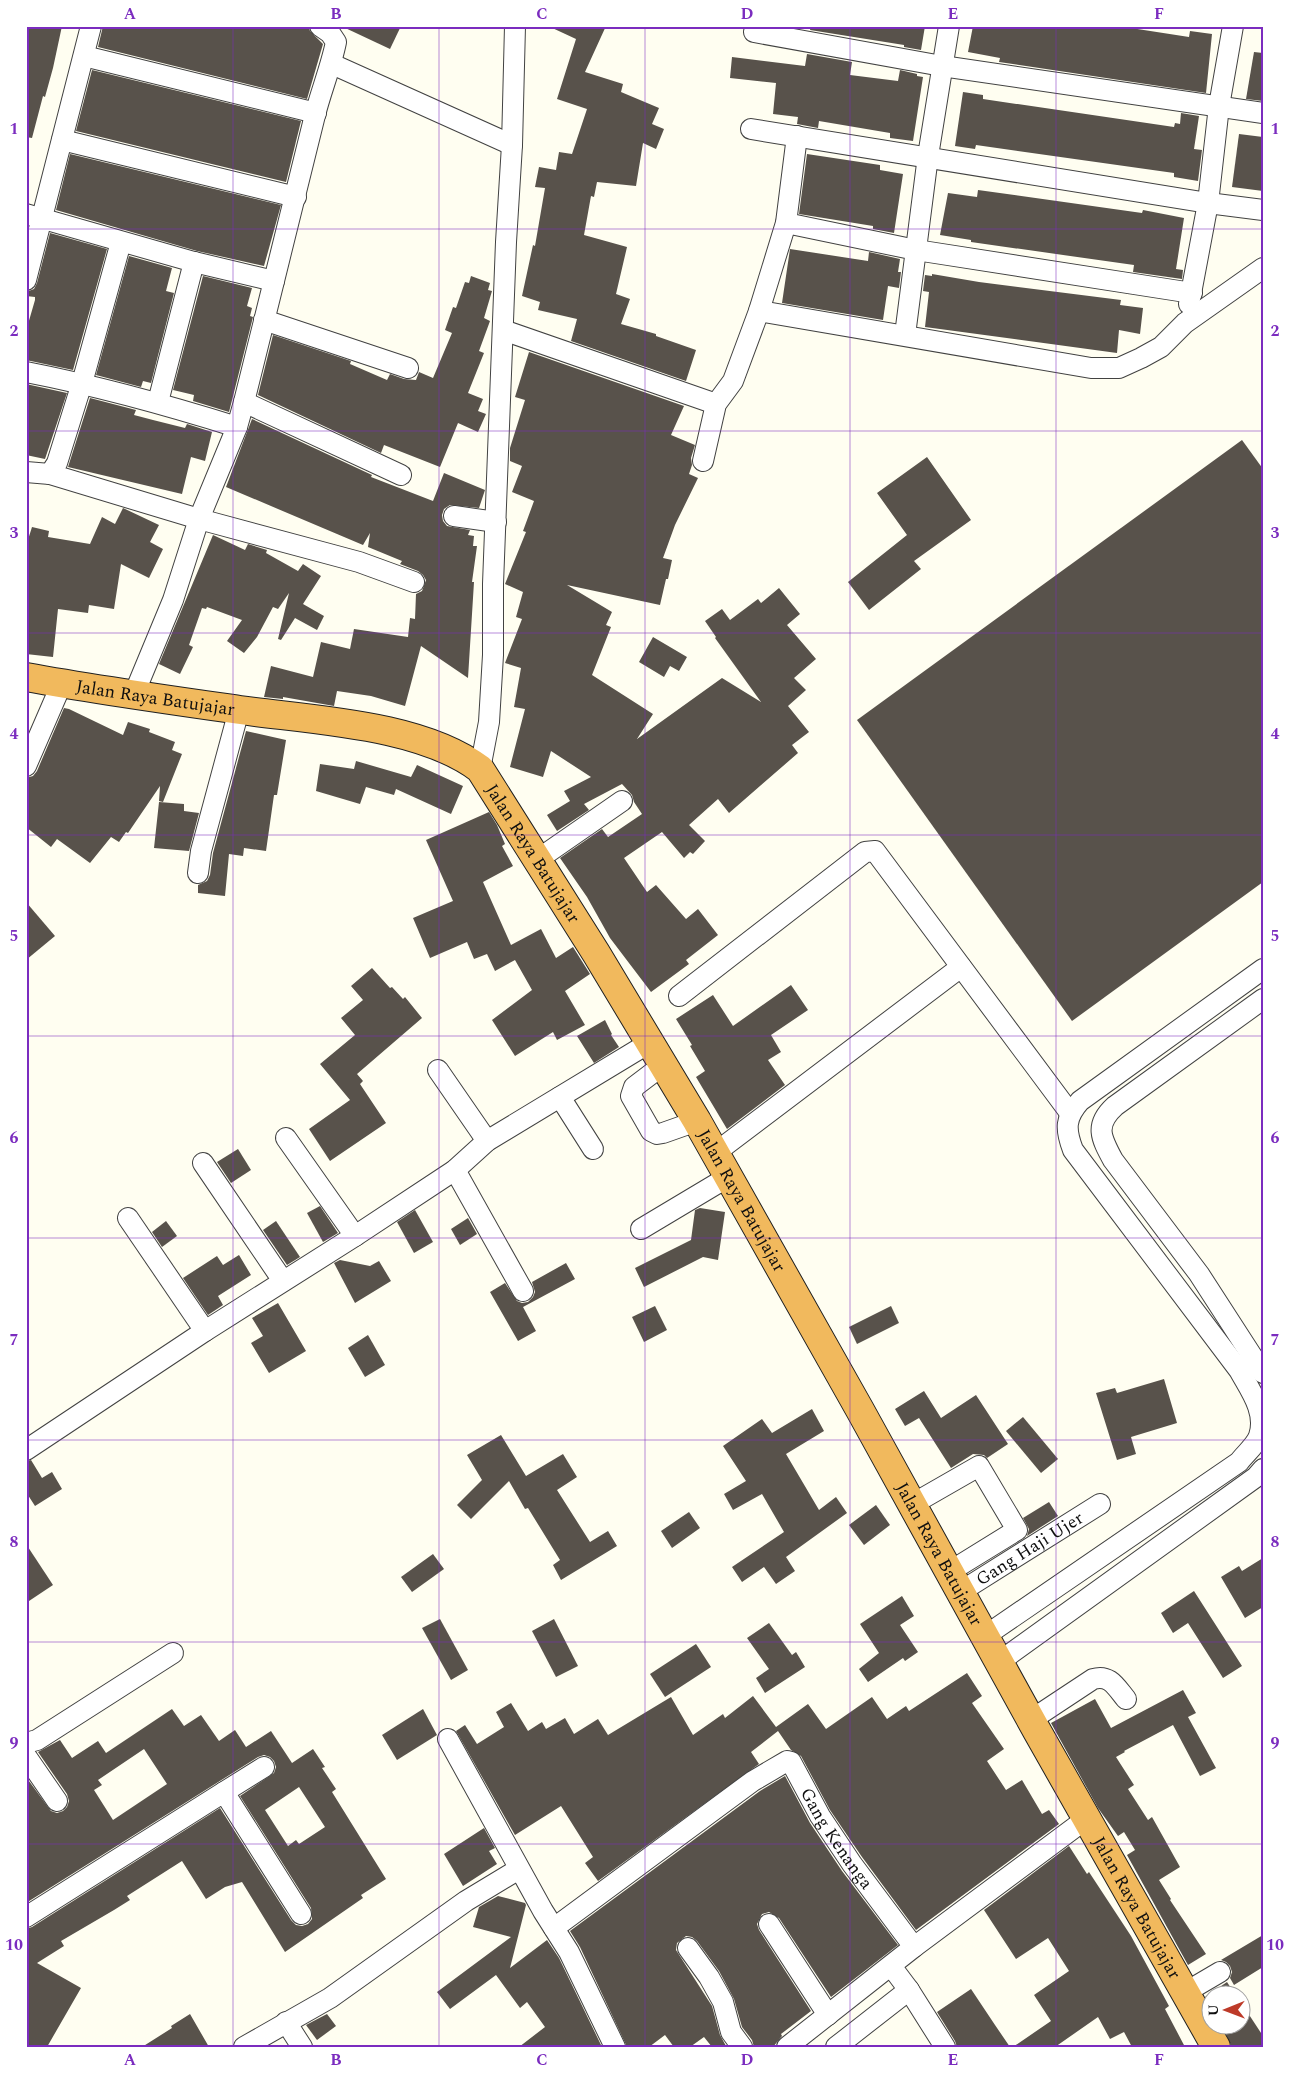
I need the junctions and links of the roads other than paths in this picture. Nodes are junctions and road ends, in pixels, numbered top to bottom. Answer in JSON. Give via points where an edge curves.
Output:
{"nodes":[{"id":1,"x":91,"y":26,"type":"edge"},
{"id":2,"x":320,"y":26,"type":"edge"},
{"id":3,"x":516,"y":26,"type":"edge"},
{"id":4,"x":950,"y":26,"type":"edge"},
{"id":5,"x":1233,"y":26,"type":"edge"},
{"id":6,"x":754,"y":32,"type":"dead end"},
{"id":7,"x":84,"y":56,"type":"junction"},
{"id":8,"x":332,"y":64,"type":"junction"},
{"id":9,"x":942,"y":66,"type":"junction"},
{"id":10,"x":1219,"y":106,"type":"junction"},
{"id":11,"x":316,"y":113,"type":"junction"},
{"id":12,"x":1263,"y":113,"type":"edge"},
{"id":13,"x":751,"y":129,"type":"dead end"},
{"id":14,"x":797,"y":136,"type":"junction"},
{"id":15,"x":62,"y":140,"type":"junction"},
{"id":16,"x":512,"y":145,"type":"junction"},
{"id":17,"x":928,"y":156,"type":"junction"},
{"id":18,"x":296,"y":197,"type":"junction"},
{"id":19,"x":1208,"y":203,"type":"junction"},
{"id":20,"x":1263,"y":210,"type":"edge"},
{"id":21,"x":34,"y":216,"type":"edge"},
{"id":22,"x":786,"y":222,"type":"junction"},
{"id":23,"x":121,"y":242,"type":"junction"},
{"id":24,"x":916,"y":250,"type":"junction"},
{"id":25,"x":194,"y":262,"type":"junction"},
{"id":26,"x":1263,"y":268,"type":"edge"},
{"id":27,"x":26,"y":280,"type":"edge"},
{"id":28,"x":274,"y":281,"type":"junction"},
{"id":29,"x":1192,"y":293,"type":"junction"},
{"id":30,"x":759,"y":311,"type":"junction"},
{"id":31,"x":264,"y":320,"type":"junction"},
{"id":32,"x":1185,"y":323,"type":"junction"},
{"id":33,"x":503,"y":330,"type":"junction"},
{"id":34,"x":906,"y":335,"type":"junction"},
{"id":35,"x":408,"y":368,"type":"dead end"},
{"id":36,"x":26,"y":372,"type":"edge"},
{"id":37,"x":82,"y":383,"type":"junction"},
{"id":38,"x":158,"y":402,"type":"junction"},
{"id":39,"x":244,"y":402,"type":"junction"},
{"id":40,"x":716,"y":404,"type":"junction"},
{"id":41,"x":237,"y":426,"type":"junction"},
{"id":42,"x":703,"y":461,"type":"dead end"},
{"id":43,"x":26,"y":472,"type":"edge"},
{"id":44,"x":50,"y":474,"type":"junction"},
{"id":45,"x":401,"y":475,"type":"dead end"},
{"id":46,"x":454,"y":516,"type":"dead end"},
{"id":47,"x":199,"y":519,"type":"junction"},
{"id":48,"x":496,"y":522,"type":"junction"},
{"id":49,"x":414,"y":582,"type":"dead end"},
{"id":50,"x":26,"y":677,"type":"edge"},
{"id":51,"x":62,"y":683,"type":"junction"},
{"id":52,"x":134,"y":694,"type":"junction"},
{"id":53,"x":239,"y":710,"type":"junction"},
{"id":54,"x":26,"y":766,"type":"edge"},
{"id":55,"x":484,"y":775,"type":"junction"},
{"id":56,"x":622,"y":801,"type":"dead end"},
{"id":57,"x":537,"y":860,"type":"junction"},
{"id":58,"x":198,"y":874,"type":"dead end"},
{"id":59,"x":961,"y":967,"type":"junction"},
{"id":60,"x":1263,"y":968,"type":"edge"},
{"id":61,"x":679,"y":996,"type":"dead end"},
{"id":62,"x":1263,"y":999,"type":"edge"},
{"id":63,"x":656,"y":1054,"type":"junction"},
{"id":64,"x":438,"y":1070,"type":"dead end"},
{"id":65,"x":560,"y":1097,"type":"junction"},
{"id":66,"x":1070,"y":1113,"type":"junction"},
{"id":67,"x":697,"y":1121,"type":"junction"},
{"id":68,"x":286,"y":1138,"type":"dead end"},
{"id":69,"x":487,"y":1141,"type":"junction"},
{"id":70,"x":594,"y":1149,"type":"dead end"},
{"id":71,"x":715,"y":1153,"type":"junction"},
{"id":72,"x":203,"y":1163,"type":"dead end"},
{"id":73,"x":455,"y":1170,"type":"junction"},
{"id":74,"x":728,"y":1177,"type":"junction"},
{"id":75,"x":128,"y":1218,"type":"dead end"},
{"id":76,"x":641,"y":1229,"type":"dead end"},
{"id":77,"x":355,"y":1236,"type":"junction"},
{"id":78,"x":283,"y":1281,"type":"junction"},
{"id":79,"x":523,"y":1291,"type":"dead end"},
{"id":80,"x":205,"y":1331,"type":"junction"},
{"id":81,"x":1263,"y":1373,"type":"edge"},
{"id":82,"x":1262,"y":1417,"type":"edge"},
{"id":83,"x":26,"y":1450,"type":"edge"},
{"id":84,"x":1263,"y":1469,"type":"edge"},
{"id":85,"x":1100,"y":1504,"type":"dead end"},
{"id":86,"x":911,"y":1505,"type":"junction"},
{"id":87,"x":955,"y":1582,"type":"junction"},
{"id":88,"x":985,"y":1636,"type":"junction"},
{"id":89,"x":173,"y":1652,"type":"dead end"},
{"id":90,"x":999,"y":1662,"type":"junction"},
{"id":91,"x":1126,"y":1699,"type":"dead end"},
{"id":92,"x":1031,"y":1720,"type":"junction"},
{"id":93,"x":448,"y":1739,"type":"dead end"},
{"id":94,"x":26,"y":1743,"type":"edge"},
{"id":95,"x":26,"y":1756,"type":"edge"},
{"id":96,"x":264,"y":1767,"type":"dead end"},
{"id":97,"x":224,"y":1792,"type":"junction"},
{"id":98,"x":57,"y":1801,"type":"dead end"},
{"id":99,"x":1086,"y":1819,"type":"junction"},
{"id":100,"x":519,"y":1869,"type":"junction"},
{"id":101,"x":301,"y":1914,"type":"dead end"},
{"id":102,"x":26,"y":1917,"type":"edge"},
{"id":103,"x":769,"y":1924,"type":"dead end"},
{"id":104,"x":554,"y":1928,"type":"junction"},
{"id":105,"x":914,"y":1947,"type":"junction"},
{"id":106,"x":688,"y":1948,"type":"dead end"},
{"id":107,"x":891,"y":1966,"type":"junction"},
{"id":108,"x":1220,"y":1972,"type":"dead end"},
{"id":109,"x":909,"y":1990,"type":"junction"},
{"id":110,"x":1186,"y":1992,"type":"junction"},
{"id":111,"x":828,"y":2015,"type":"junction"},
{"id":112,"x":286,"y":2022,"type":"junction"},
{"id":113,"x":244,"y":2047,"type":"edge"},
{"id":114,"x":302,"y":2047,"type":"edge"},
{"id":115,"x":616,"y":2047,"type":"edge"},
{"id":116,"x":742,"y":2047,"type":"edge"},
{"id":117,"x":787,"y":2047,"type":"edge"},
{"id":118,"x":836,"y":2047,"type":"edge"},
{"id":119,"x":945,"y":2047,"type":"edge"},
{"id":120,"x":1216,"y":2047,"type":"edge"}],
"edges":[{"from":1,"to":7,"type":"street"},
{"from":2,"to":8,"type":"street","via":[[336,42]]},
{"from":3,"to":16,"type":"street"},
{"from":4,"to":9,"type":"street"},
{"from":5,"to":10,"type":"street"},
{"from":6,"to":9,"type":"street"},
{"from":7,"to":11,"type":"street"},
{"from":7,"to":15,"type":"street"},
{"from":8,"to":11,"type":"street"},
{"from":8,"to":16,"type":"street"},
{"from":9,"to":10,"type":"street"},
{"from":9,"to":17,"type":"street"},
{"from":10,"to":12,"type":"street"},
{"from":10,"to":19,"type":"street"},
{"from":11,"to":18,"type":"street"},
{"from":13,"to":14,"type":"street"},
{"from":14,"to":17,"type":"street"},
{"from":14,"to":22,"type":"street"},
{"from":15,"to":18,"type":"street"},
{"from":15,"to":21,"type":"street"},
{"from":16,"to":33,"type":"street"},
{"from":17,"to":19,"type":"street"},
{"from":17,"to":24,"type":"street"},
{"from":18,"to":28,"type":"street"},
{"from":19,"to":20,"type":"street"},
{"from":19,"to":29,"type":"street"},
{"from":21,"to":23,"type":"street"},
{"from":21,"to":27,"type":"street"},
{"from":22,"to":24,"type":"street"},
{"from":22,"to":30,"type":"street"},
{"from":23,"to":25,"type":"street"},
{"from":23,"to":37,"type":"street"},
{"from":24,"to":29,"type":"street"},
{"from":24,"to":34,"type":"street"},
{"from":25,"to":28,"type":"street"},
{"from":25,"to":38,"type":"street"},
{"from":26,"to":32,"type":"street"},
{"from":28,"to":31,"type":"street"},
{"from":29,"to":32,"type":"street"},
{"from":30,"to":34,"type":"street"},
{"from":30,"to":40,"type":"street","via":[[733,381]]},
{"from":31,"to":35,"type":"street"},
{"from":31,"to":39,"type":"street"},
{"from":32,"to":34,"type":"street","via":[[1161,347],[1119,368],[1091,368]]},
{"from":33,"to":40,"type":"street"},
{"from":33,"to":48,"type":"street"},
{"from":36,"to":37,"type":"street"},
{"from":37,"to":38,"type":"street"},
{"from":37,"to":44,"type":"street","via":[[57,463]]},
{"from":38,"to":41,"type":"street"},
{"from":39,"to":41,"type":"street"},
{"from":39,"to":45,"type":"street"},
{"from":40,"to":42,"type":"street"},
{"from":41,"to":47,"type":"street"},
{"from":43,"to":44,"type":"street"},
{"from":44,"to":47,"type":"street"},
{"from":46,"to":48,"type":"street"},
{"from":47,"to":49,"type":"street","via":[[359,562]]},
{"from":47,"to":52,"type":"street","via":[[173,600]]},
{"from":48,"to":55,"type":"street"},
{"from":50,"to":51,"type":"highway","name":"Jalan Raya Batujajar"},
{"from":51,"to":52,"type":"highway","name":"Jalan Raya Batujajar"},
{"from":51,"to":54,"type":"street"},
{"from":52,"to":53,"type":"highway","name":"Jalan Raya Batujajar"},
{"from":53,"to":55,"type":"highway","name":"Jalan Raya Batujajar","via":[[381,729],[446,749],[466,758]]},
{"from":53,"to":58,"type":"street","via":[[200,852]]},
{"from":55,"to":57,"type":"highway","name":"Jalan Raya Batujajar"},
{"from":56,"to":57,"type":"street"},
{"from":57,"to":63,"type":"highway","name":"Jalan Raya Batujajar"},
{"from":59,"to":61,"type":"street","via":[[875,851],[865,852]]},
{"from":59,"to":66,"type":"street"},
{"from":59,"to":71,"type":"street"},
{"from":60,"to":66,"type":"street","via":[[1080,1101]]},
{"from":62,"to":81,"type":"street","via":[[1114,1106],[1104,1116],[1101,1128],[1102,1140],[1113,1160],[1199,1274]]},
{"from":63,"to":65,"type":"street"},
{"from":63,"to":67,"type":"highway","name":"Jalan Raya Batujajar"},
{"from":63,"to":67,"type":"street","via":[[631,1096],[651,1132],[663,1133]]},
{"from":64,"to":69,"type":"street"},
{"from":65,"to":69,"type":"street"},
{"from":65,"to":70,"type":"street"},
{"from":66,"to":82,"type":"street","via":[[1069,1139],[1073,1150],[1239,1370]]},
{"from":67,"to":71,"type":"highway","name":"Jalan Raya Batujajar"},
{"from":68,"to":77,"type":"street"},
{"from":69,"to":73,"type":"street"},
{"from":71,"to":74,"type":"highway","name":"Jalan Raya Batujajar"},
{"from":72,"to":78,"type":"street"},
{"from":73,"to":77,"type":"street"},
{"from":73,"to":79,"type":"street"},
{"from":74,"to":76,"type":"street"},
{"from":74,"to":86,"type":"highway","name":"Jalan Raya Batujajar"},
{"from":75,"to":80,"type":"street"},
{"from":77,"to":78,"type":"street"},
{"from":78,"to":80,"type":"street"},
{"from":80,"to":83,"type":"street"},
{"from":82,"to":88,"type":"street","via":[[1258,1438],[1239,1462]]},
{"from":84,"to":90,"type":"street"},
{"from":85,"to":87,"type":"street","name":"Gang Haji Ujer"},
{"from":86,"to":87,"type":"highway","name":"Jalan Raya Batujajar"},
{"from":86,"to":87,"type":"street","via":[[979,1466],[1016,1530]]},
{"from":87,"to":88,"type":"highway","name":"Jalan Raya Batujajar"},
{"from":88,"to":90,"type":"highway","name":"Jalan Raya Batujajar"},
{"from":89,"to":94,"type":"street","via":[[37,1740]]},
{"from":90,"to":92,"type":"highway","name":"Jalan Raya Batujajar"},
{"from":91,"to":92,"type":"street","via":[[1109,1679],[1099,1677]]},
{"from":92,"to":99,"type":"highway","name":"Jalan Raya Batujajar"},
{"from":93,"to":100,"type":"street"},
{"from":95,"to":98,"type":"street"},
{"from":96,"to":97,"type":"street"},
{"from":97,"to":101,"type":"street"},
{"from":97,"to":102,"type":"street"},
{"from":99,"to":105,"type":"street"},
{"from":99,"to":110,"type":"highway","name":"Jalan Raya Batujajar"},
{"from":100,"to":104,"type":"street"},
{"from":100,"to":112,"type":"street","via":[[466,1901],[330,1998]]},
{"from":103,"to":111,"type":"street"},
{"from":104,"to":105,"type":"street","name":"Gang Kenanga","via":[[784,1761],[791,1762],[820,1816]]},
{"from":104,"to":115,"type":"street"},
{"from":105,"to":107,"type":"street"},
{"from":106,"to":116,"type":"street","via":[[724,2002],[732,2032]]},
{"from":107,"to":109,"type":"street"},
{"from":107,"to":111,"type":"street"},
{"from":108,"to":110,"type":"street"},
{"from":109,"to":118,"type":"street"},
{"from":109,"to":119,"type":"street"},
{"from":110,"to":120,"type":"highway","name":"Jalan Raya Batujajar"},
{"from":111,"to":117,"type":"street"},
{"from":112,"to":113,"type":"street"},
{"from":112,"to":114,"type":"street"}]}
